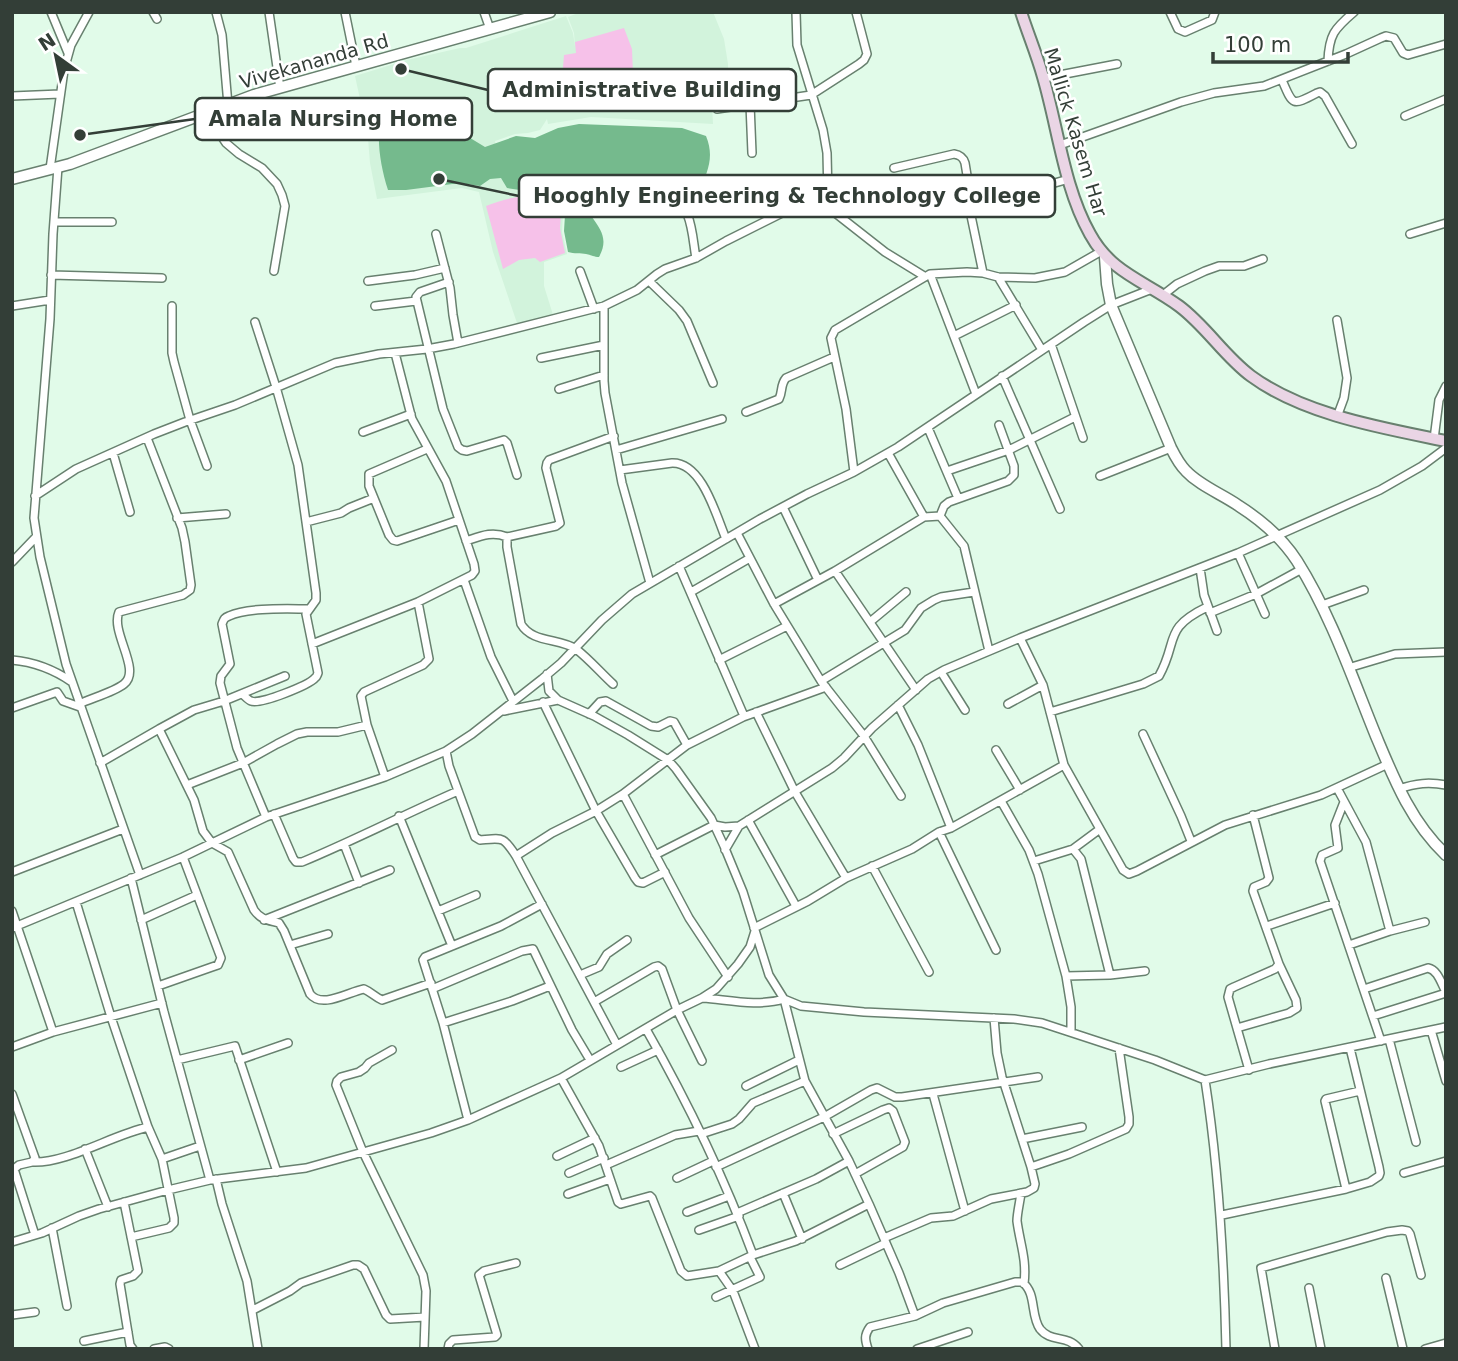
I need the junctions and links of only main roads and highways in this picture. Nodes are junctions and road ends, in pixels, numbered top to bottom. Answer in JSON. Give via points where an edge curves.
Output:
{"nodes":[{"id":1,"x":1021,"y":12,"type":"edge"},
{"id":2,"x":1440,"y":440,"type":"edge"}],
"edges":[{"from":1,"to":2,"type":"main road","name":"Mallick Kasem Har","via":[[1083,221],[1103,255],[1184,310],[1224,352],[1279,392],[1337,417]]}]}
